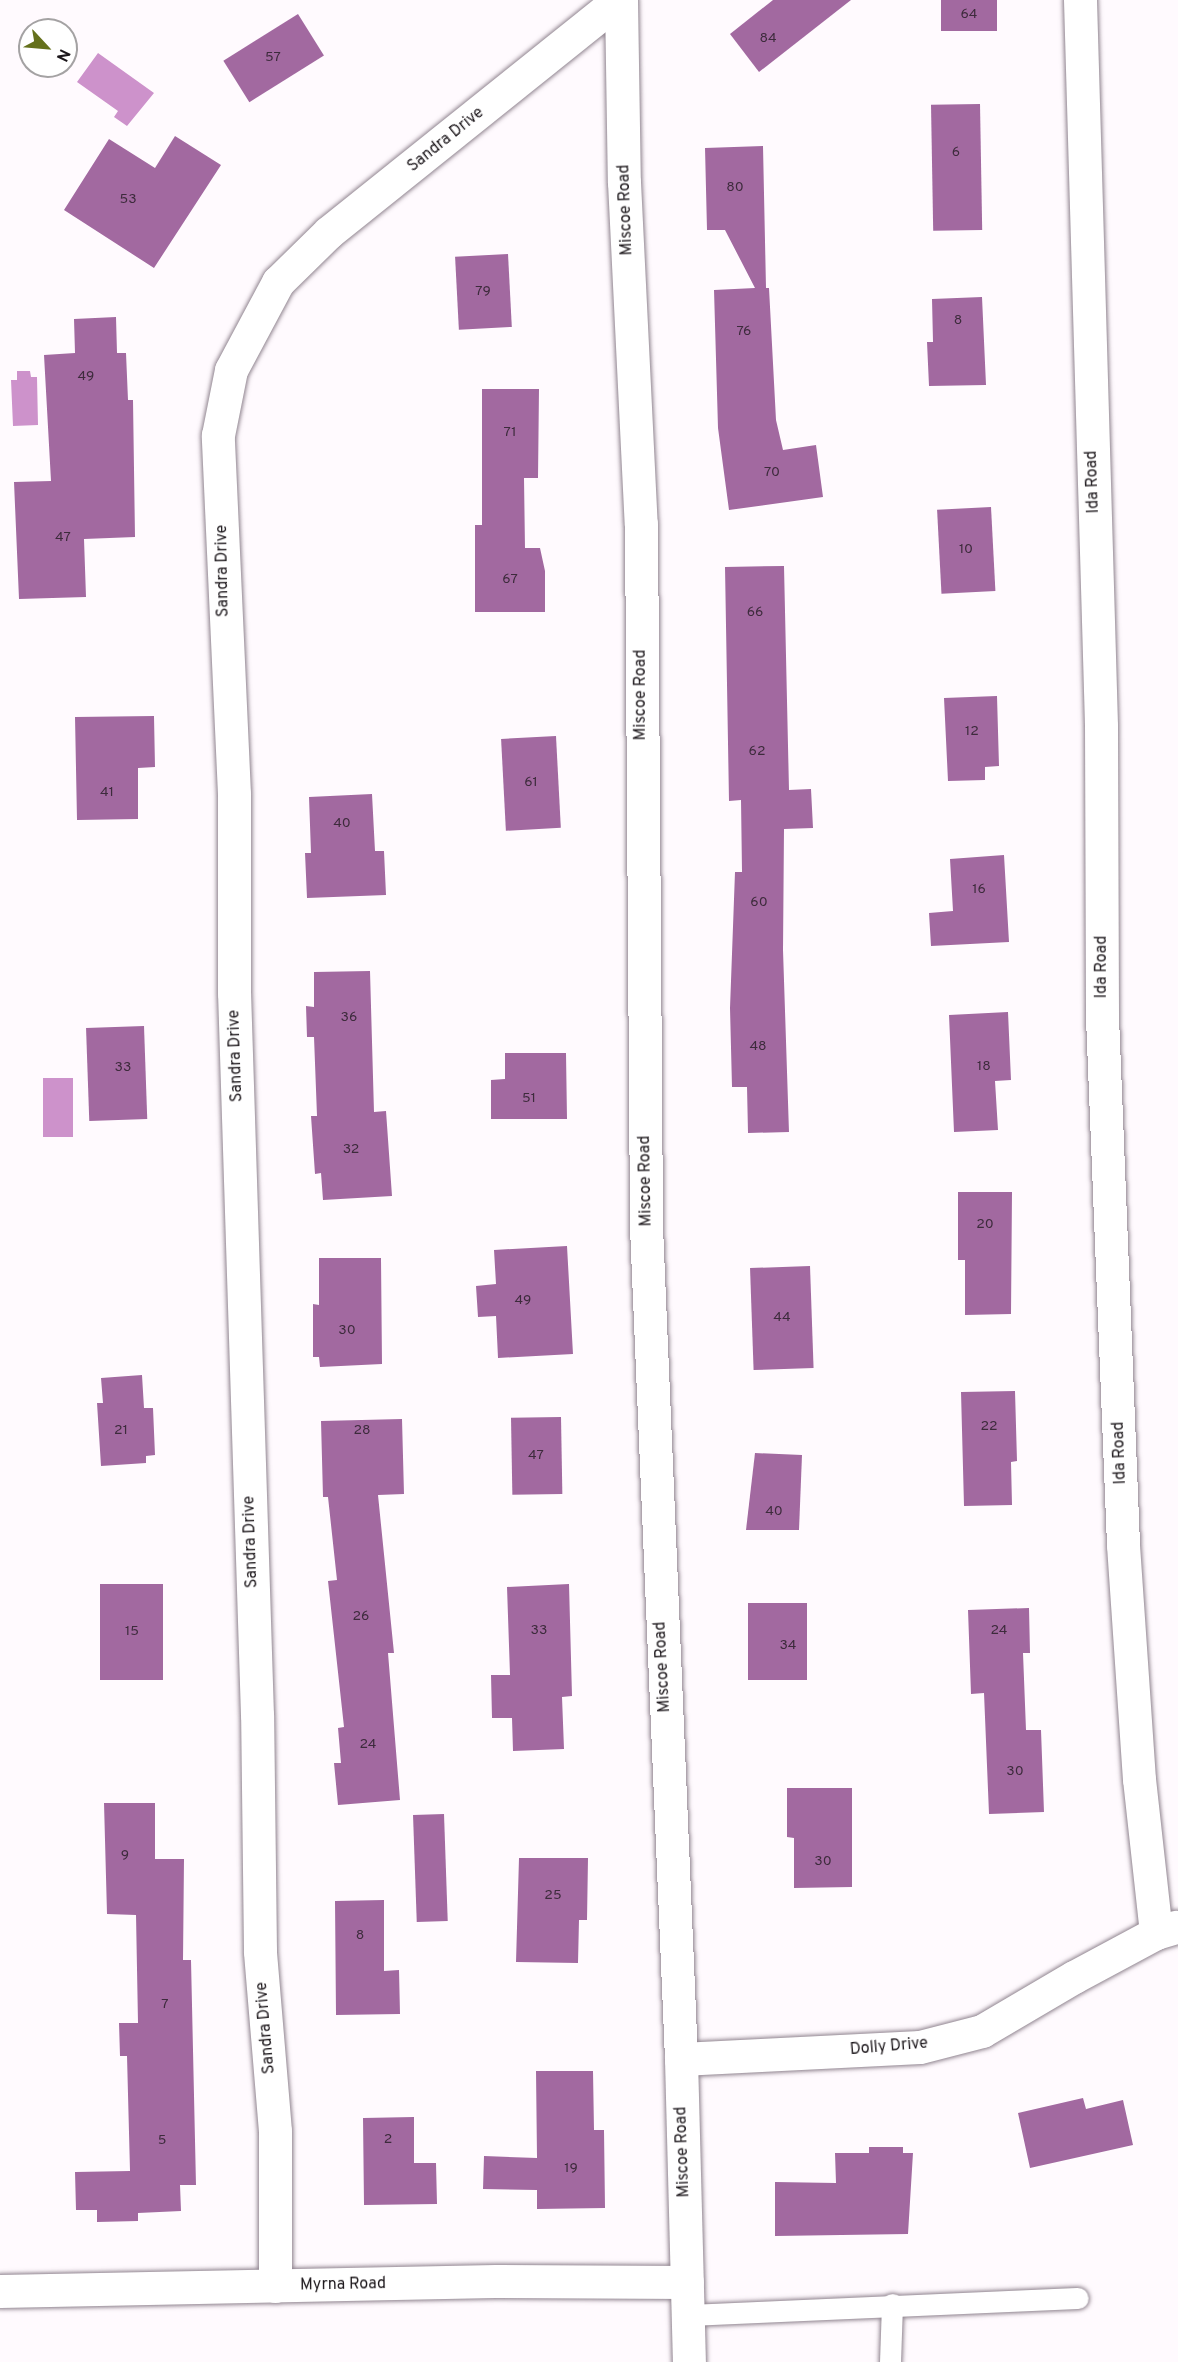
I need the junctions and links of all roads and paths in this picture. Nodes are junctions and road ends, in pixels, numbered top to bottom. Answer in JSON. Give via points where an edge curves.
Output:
{"nodes":[{"id":1,"x":620,"y":0,"type":"edge"},
{"id":2,"x":1080,"y":0,"type":"edge"},
{"id":3,"x":1167,"y":1930,"type":"edge"},
{"id":4,"x":681,"y":2059,"type":"junction"},
{"id":5,"x":687,"y":2282,"type":"junction"},
{"id":6,"x":275,"y":2286,"type":"junction"},
{"id":7,"x":0,"y":2291,"type":"edge"},
{"id":8,"x":1078,"y":2298,"type":"dead end"},
{"id":9,"x":892,"y":2304,"type":"junction"},
{"id":10,"x":688,"y":2314,"type":"junction"},
{"id":11,"x":689,"y":2362,"type":"edge"},
{"id":12,"x":890,"y":2362,"type":"edge"}],
"edges":[{"from":1,"to":4,"type":"street","name":"Miscoe Road","via":[[624,182],[641,524],[647,1239]]},
{"from":1,"to":6,"type":"street","name":"Sandra Drive","via":[[329,232],[278,282],[231,370],[218,435],[234,794],[234,993],[257,1715],[260,1951],[275,2131]]},
{"from":2,"to":3,"type":"street","name":"Ida Road","via":[[1101,726],[1102,1017],[1123,1556],[1139,1779]]},
{"from":3,"to":4,"type":"street","name":"Dolly Drive","via":[[982,2031],[920,2047]]},
{"from":4,"to":5,"type":"street","name":"Miscoe Road"},
{"from":5,"to":6,"type":"street","name":"Myrna Road"},
{"from":5,"to":10,"type":"street","name":"Miscoe Road"},
{"from":6,"to":7,"type":"street","name":"Myrna Road"},
{"from":8,"to":9,"type":"lane"},
{"from":9,"to":10,"type":"lane"},
{"from":9,"to":12,"type":"lane"},
{"from":10,"to":11,"type":"street","name":"Miscoe Road"}]}
